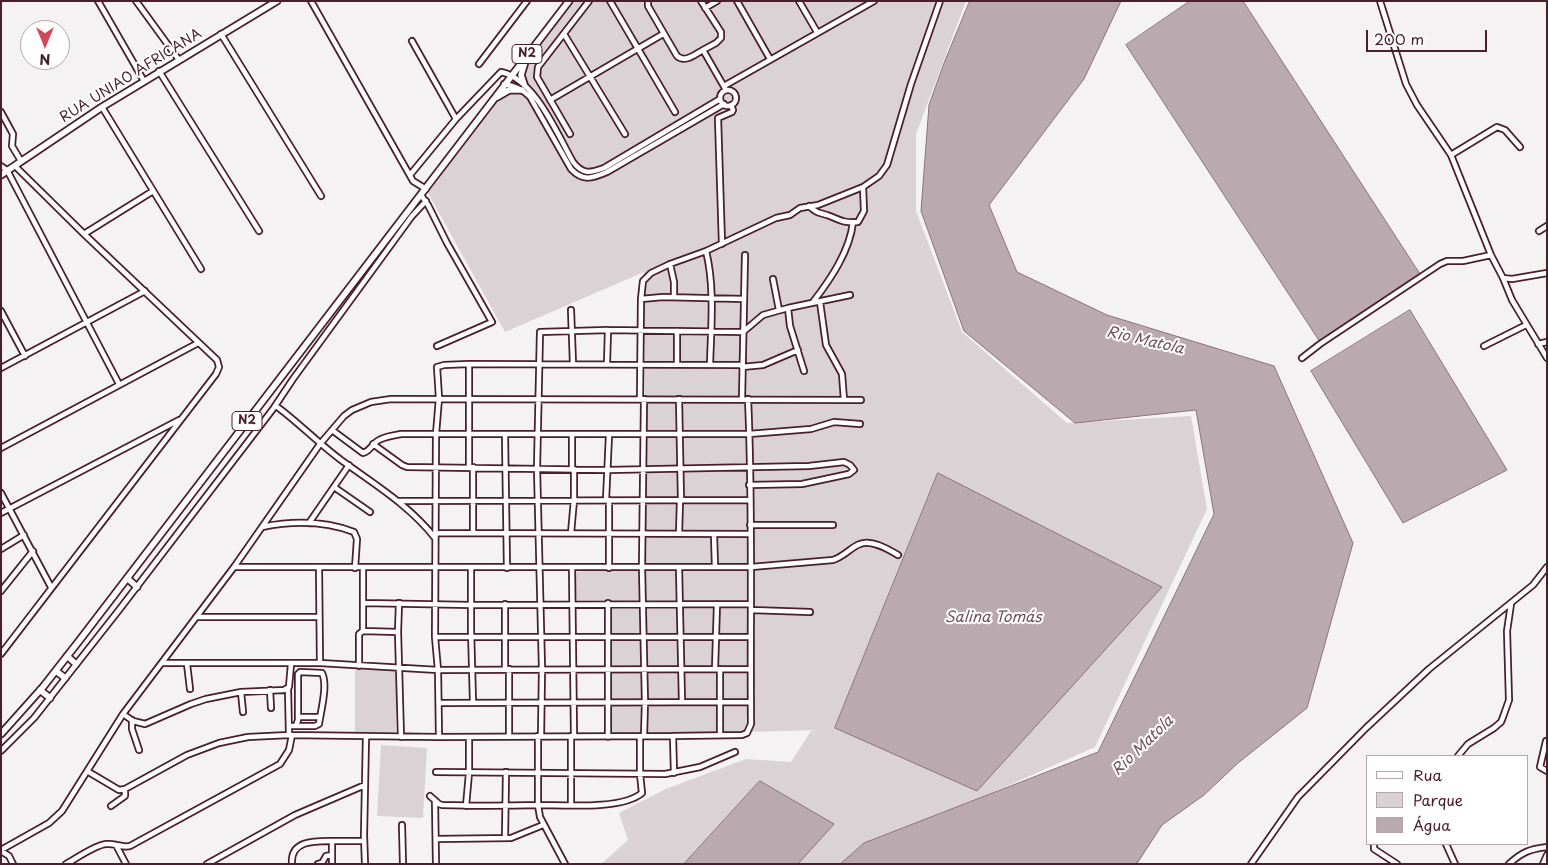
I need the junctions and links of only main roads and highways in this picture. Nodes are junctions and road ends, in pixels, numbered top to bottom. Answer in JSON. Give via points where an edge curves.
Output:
{"nodes":[{"id":1,"x":277,"y":1,"type":"edge"},
{"id":2,"x":569,"y":1,"type":"edge"},
{"id":3,"x":529,"y":52,"type":"junction"},
{"id":4,"x":493,"y":100,"type":"junction"},
{"id":5,"x":1,"y":174,"type":"edge"},
{"id":6,"x":127,"y":578,"type":"junction"},
{"id":7,"x":137,"y":587,"type":"road end"},
{"id":8,"x":67,"y":656,"type":"junction"},
{"id":9,"x":76,"y":664,"type":"road end"},
{"id":10,"x":56,"y":671,"type":"junction"},
{"id":11,"x":65,"y":678,"type":"road end"},
{"id":12,"x":40,"y":690,"type":"junction"},
{"id":13,"x":50,"y":698,"type":"road end"},
{"id":14,"x":1,"y":734,"type":"edge"}],
"edges":[{"from":1,"to":5,"type":"main road","name":"RUA UNIAO AFRICANA","via":[[102,106]]},
{"from":2,"to":3,"type":"main road","number":"N2"},
{"from":3,"to":4,"type":"main road","number":"N2"},
{"from":3,"to":4,"type":"main road","via":[[522,72],[523,87],[509,90]]},
{"from":4,"to":6,"type":"main road","number":"N2"},
{"from":6,"to":7,"type":"main road"},
{"from":6,"to":8,"type":"main road","number":"N2"},
{"from":8,"to":9,"type":"main road"},
{"from":8,"to":10,"type":"main road","number":"N2"},
{"from":10,"to":11,"type":"main road"},
{"from":10,"to":12,"type":"main road","number":"N2"},
{"from":12,"to":13,"type":"main road"},
{"from":12,"to":14,"type":"main road","number":"N2"}]}
